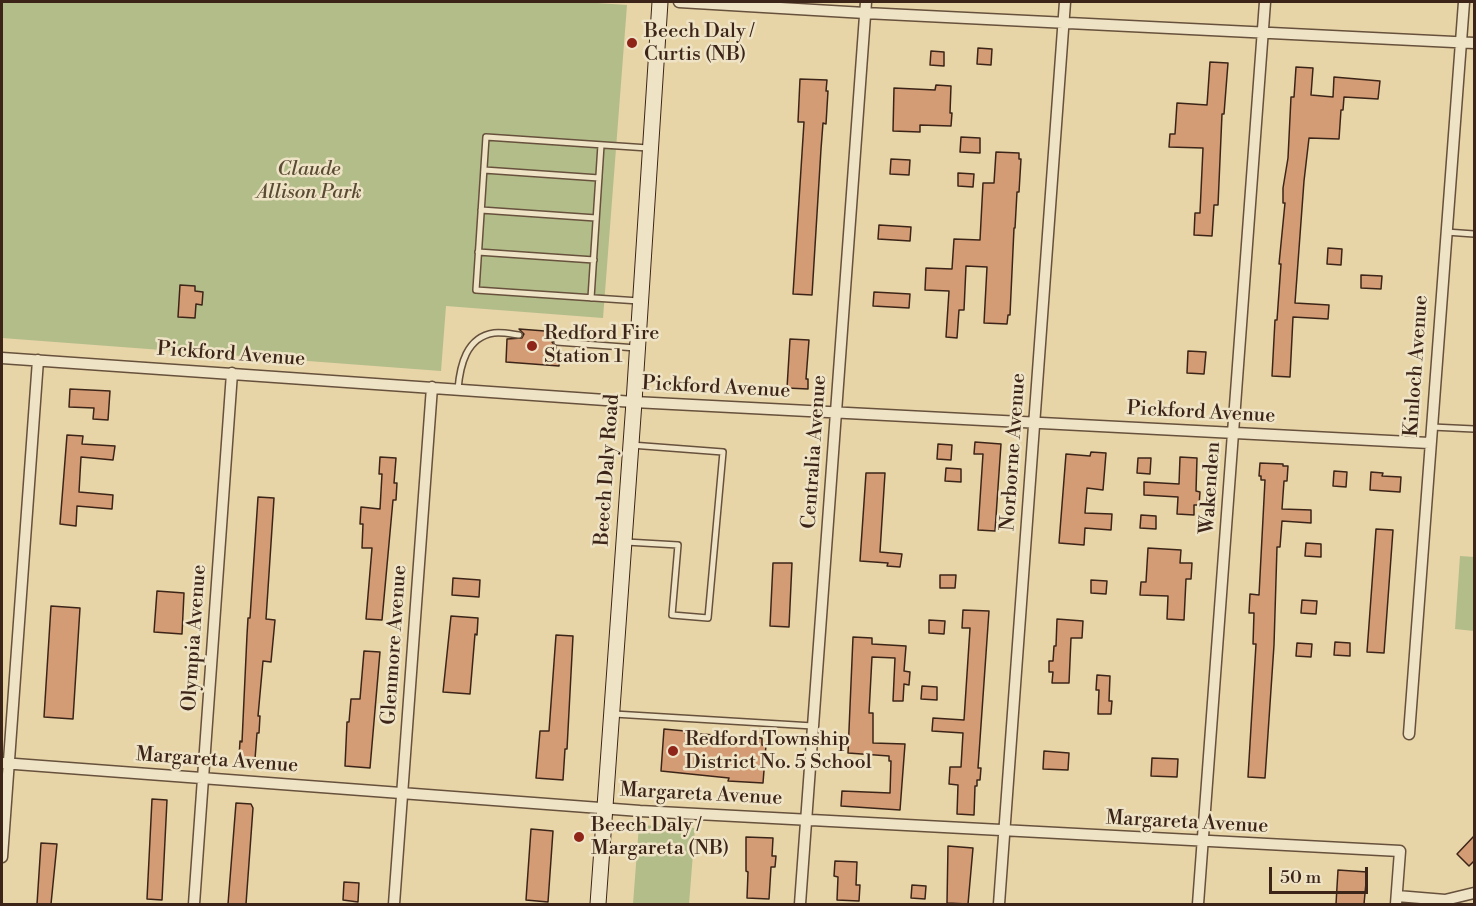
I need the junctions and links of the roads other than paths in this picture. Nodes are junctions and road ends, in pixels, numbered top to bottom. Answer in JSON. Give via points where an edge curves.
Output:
{"nodes":[{"id":1,"x":660,"y":2,"type":"edge"},
{"id":2,"x":679,"y":2,"type":"edge"},
{"id":3,"x":1065,"y":2,"type":"edge"},
{"id":4,"x":1265,"y":2,"type":"edge"},
{"id":5,"x":1464,"y":2,"type":"edge"},
{"id":6,"x":865,"y":7,"type":"edge"},
{"id":7,"x":1064,"y":22,"type":"junction"},
{"id":8,"x":1263,"y":33,"type":"junction"},
{"id":9,"x":1460,"y":42,"type":"junction"},
{"id":10,"x":1474,"y":43,"type":"edge"},
{"id":11,"x":601,"y":145,"type":"junction"},
{"id":12,"x":651,"y":148,"type":"junction"},
{"id":13,"x":484,"y":170,"type":"junction"},
{"id":14,"x":599,"y":178,"type":"junction"},
{"id":15,"x":481,"y":210,"type":"junction"},
{"id":16,"x":596,"y":218,"type":"junction"},
{"id":17,"x":1446,"y":232,"type":"junction"},
{"id":18,"x":1474,"y":234,"type":"edge"},
{"id":19,"x":478,"y":252,"type":"junction"},
{"id":20,"x":594,"y":260,"type":"junction"},
{"id":21,"x":591,"y":298,"type":"junction"},
{"id":22,"x":641,"y":301,"type":"junction"},
{"id":23,"x":519,"y":335,"type":"dead end"},
{"id":24,"x":557,"y":342,"type":"dead end"},
{"id":25,"x":638,"y":348,"type":"junction"},
{"id":26,"x":2,"y":358,"type":"edge"},
{"id":27,"x":38,"y":360,"type":"junction"},
{"id":28,"x":232,"y":374,"type":"junction"},
{"id":29,"x":432,"y":387,"type":"junction"},
{"id":30,"x":458,"y":389,"type":"junction"},
{"id":31,"x":634,"y":402,"type":"junction"},
{"id":32,"x":836,"y":413,"type":"junction"},
{"id":33,"x":1034,"y":422,"type":"junction"},
{"id":34,"x":1431,"y":427,"type":"junction"},
{"id":35,"x":1474,"y":429,"type":"edge"},
{"id":36,"x":1233,"y":432,"type":"junction"},
{"id":37,"x":1430,"y":443,"type":"junction"},
{"id":38,"x":631,"y":446,"type":"junction"},
{"id":39,"x":624,"y":542,"type":"junction"},
{"id":40,"x":612,"y":714,"type":"junction"},
{"id":41,"x":813,"y":726,"type":"junction"},
{"id":42,"x":1409,"y":734,"type":"dead end"},
{"id":43,"x":5,"y":763,"type":"edge"},
{"id":44,"x":203,"y":778,"type":"junction"},
{"id":45,"x":402,"y":792,"type":"junction"},
{"id":46,"x":605,"y":807,"type":"junction"},
{"id":47,"x":806,"y":818,"type":"junction"},
{"id":48,"x":1004,"y":830,"type":"junction"},
{"id":49,"x":1203,"y":842,"type":"junction"},
{"id":50,"x":2,"y":857,"type":"edge"},
{"id":51,"x":1474,"y":893,"type":"edge"},
{"id":52,"x":1396,"y":900,"type":"edge"},
{"id":53,"x":194,"y":904,"type":"edge"},
{"id":54,"x":394,"y":904,"type":"edge"},
{"id":55,"x":598,"y":904,"type":"edge"},
{"id":56,"x":800,"y":904,"type":"edge"},
{"id":57,"x":999,"y":904,"type":"edge"},
{"id":58,"x":1198,"y":904,"type":"edge"}],
"edges":[{"from":1,"to":12,"type":"main road","name":"Beech Daly Road"},
{"from":2,"to":6,"type":"street"},
{"from":3,"to":7,"type":"street","name":"Norborne Avenue"},
{"from":4,"to":8,"type":"street","name":"Wakenden"},
{"from":5,"to":9,"type":"street","name":"Kinloch Avenue"},
{"from":6,"to":7,"type":"street"},
{"from":6,"to":32,"type":"street","name":"Centralia Avenue"},
{"from":7,"to":8,"type":"street"},
{"from":7,"to":33,"type":"street","name":"Norborne Avenue"},
{"from":8,"to":9,"type":"street"},
{"from":8,"to":36,"type":"street","name":"Wakenden"},
{"from":9,"to":10,"type":"street"},
{"from":9,"to":17,"type":"street","name":"Kinloch Avenue"},
{"from":11,"to":12,"type":"lane"},
{"from":11,"to":13,"type":"lane","via":[[486,137]]},
{"from":11,"to":14,"type":"lane"},
{"from":12,"to":22,"type":"main road","name":"Beech Daly Road"},
{"from":13,"to":14,"type":"lane"},
{"from":13,"to":15,"type":"lane"},
{"from":14,"to":16,"type":"lane"},
{"from":15,"to":16,"type":"lane"},
{"from":15,"to":19,"type":"lane"},
{"from":16,"to":20,"type":"lane"},
{"from":17,"to":18,"type":"lane"},
{"from":17,"to":34,"type":"street","name":"Kinloch Avenue"},
{"from":19,"to":20,"type":"lane"},
{"from":19,"to":21,"type":"lane","via":[[476,290]]},
{"from":20,"to":21,"type":"lane"},
{"from":21,"to":22,"type":"lane"},
{"from":22,"to":25,"type":"main road","name":"Beech Daly Road"},
{"from":23,"to":30,"type":"lane","via":[[495,333],[482,337],[469,348],[462,360]]},
{"from":24,"to":25,"type":"lane"},
{"from":25,"to":31,"type":"main road","name":"Beech Daly Road"},
{"from":26,"to":27,"type":"street","name":"Pickford Avenue"},
{"from":27,"to":28,"type":"street","name":"Pickford Avenue"},
{"from":27,"to":43,"type":"street"},
{"from":28,"to":29,"type":"street","name":"Pickford Avenue"},
{"from":28,"to":44,"type":"street","name":"Olympia Avenue"},
{"from":29,"to":30,"type":"street","name":"Pickford Avenue"},
{"from":29,"to":45,"type":"street","name":"Glenmore Avenue"},
{"from":30,"to":31,"type":"street","name":"Pickford Avenue"},
{"from":31,"to":32,"type":"street","name":"Pickford Avenue"},
{"from":31,"to":38,"type":"main road","name":"Beech Daly Road"},
{"from":32,"to":33,"type":"street","name":"Pickford Avenue"},
{"from":32,"to":41,"type":"street","name":"Centralia Avenue"},
{"from":33,"to":36,"type":"street","name":"Pickford Avenue"},
{"from":33,"to":48,"type":"street","name":"Norborne Avenue"},
{"from":34,"to":35,"type":"lane"},
{"from":34,"to":37,"type":"street","name":"Kinloch Avenue"},
{"from":36,"to":37,"type":"street","name":"Pickford Avenue"},
{"from":36,"to":49,"type":"street","name":"Wakenden"},
{"from":37,"to":42,"type":"street","name":"Kinloch Avenue"},
{"from":38,"to":39,"type":"main road","name":"Beech Daly Road"},
{"from":38,"to":39,"type":"lane","via":[[723,452],[708,618],[672,615],[678,545]]},
{"from":39,"to":40,"type":"main road","name":"Beech Daly Road"},
{"from":40,"to":41,"type":"lane"},
{"from":40,"to":46,"type":"main road","name":"Beech Daly Road"},
{"from":41,"to":47,"type":"street","name":"Centralia Avenue"},
{"from":43,"to":44,"type":"street","name":"Margareta Avenue"},
{"from":43,"to":50,"type":"street"},
{"from":44,"to":45,"type":"street","name":"Margareta Avenue"},
{"from":44,"to":53,"type":"street","name":"Olympia Avenue"},
{"from":45,"to":46,"type":"street","name":"Margareta Avenue"},
{"from":45,"to":54,"type":"street","name":"Glenmore Avenue"},
{"from":46,"to":47,"type":"street","name":"Margareta Avenue"},
{"from":46,"to":55,"type":"main road","name":"Beech Daly Road"},
{"from":47,"to":48,"type":"street","name":"Margareta Avenue"},
{"from":47,"to":56,"type":"street","name":"Centralia Avenue"},
{"from":48,"to":49,"type":"street","name":"Margareta Avenue"},
{"from":48,"to":57,"type":"street","name":"Norborne Avenue"},
{"from":49,"to":52,"type":"street","name":"Margareta Avenue","via":[[1400,852]]},
{"from":49,"to":58,"type":"street","name":"Wakenden"},
{"from":51,"to":52,"type":"street","via":[[1445,900]]}]}
